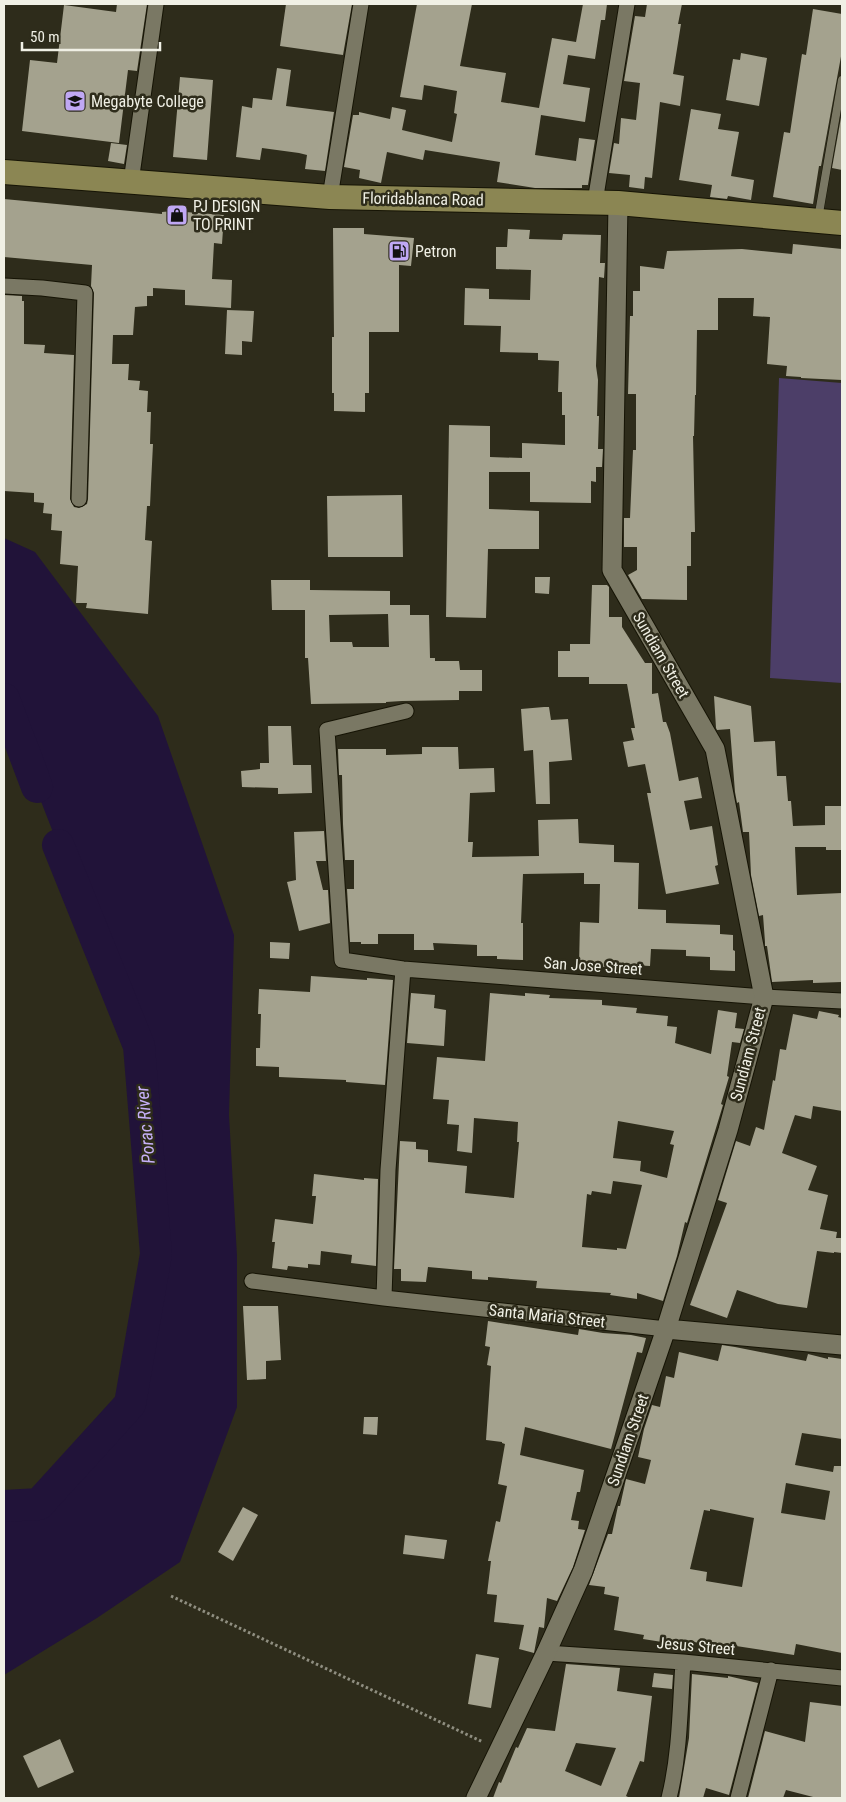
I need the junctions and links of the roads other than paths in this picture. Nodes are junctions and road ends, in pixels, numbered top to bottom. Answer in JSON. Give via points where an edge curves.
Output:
{"nodes":[{"id":1,"x":156,"y":4,"type":"edge"},
{"id":2,"x":361,"y":4,"type":"edge"},
{"id":3,"x":627,"y":4,"type":"edge"},
{"id":4,"x":842,"y":80,"type":"edge"},
{"id":5,"x":4,"y":172,"type":"edge"},
{"id":6,"x":131,"y":182,"type":"junction"},
{"id":7,"x":330,"y":197,"type":"junction"},
{"id":8,"x":595,"y":202,"type":"junction"},
{"id":9,"x":618,"y":204,"type":"junction"},
{"id":10,"x":817,"y":221,"type":"junction"},
{"id":11,"x":842,"y":223,"type":"edge"},
{"id":12,"x":4,"y":286,"type":"edge"},
{"id":13,"x":79,"y":500,"type":"dead end"},
{"id":14,"x":406,"y":712,"type":"dead end"},
{"id":15,"x":403,"y":969,"type":"junction"},
{"id":16,"x":764,"y":997,"type":"junction"},
{"id":17,"x":842,"y":1001,"type":"edge"},
{"id":18,"x":252,"y":1281,"type":"dead end"},
{"id":19,"x":384,"y":1298,"type":"junction"},
{"id":20,"x":666,"y":1329,"type":"junction"},
{"id":21,"x":842,"y":1345,"type":"edge"},
{"id":22,"x":546,"y":1653,"type":"junction"},
{"id":23,"x":683,"y":1662,"type":"junction"},
{"id":24,"x":771,"y":1670,"type":"junction"},
{"id":25,"x":842,"y":1678,"type":"edge"},
{"id":26,"x":476,"y":1798,"type":"edge"},
{"id":27,"x":669,"y":1798,"type":"edge"},
{"id":28,"x":738,"y":1798,"type":"edge"}],
"edges":[{"from":1,"to":6,"type":"street"},
{"from":2,"to":7,"type":"street"},
{"from":3,"to":8,"type":"street"},
{"from":4,"to":10,"type":"lane"},
{"from":5,"to":6,"type":"main road","name":"Floridablanca Road"},
{"from":6,"to":7,"type":"main road","name":"Floridablanca Road"},
{"from":7,"to":8,"type":"main road","name":"Floridablanca Road"},
{"from":8,"to":9,"type":"main road","name":"Floridablanca Road"},
{"from":9,"to":10,"type":"main road","name":"Floridablanca Road"},
{"from":9,"to":16,"type":"street","name":"Sundiam Street","via":[[612,570],[715,750]]},
{"from":10,"to":11,"type":"main road","name":"Floridablanca Road"},
{"from":12,"to":13,"type":"street","via":[[85,294]]},
{"from":14,"to":15,"type":"street","name":"San Jose Street","via":[[326,730],[342,960]]},
{"from":15,"to":16,"type":"street","name":"San Jose Street"},
{"from":15,"to":19,"type":"street","via":[[388,1170]]},
{"from":16,"to":17,"type":"street","name":"San Jose Street"},
{"from":16,"to":20,"type":"street","name":"Sundiam Street","via":[[728,1130]]},
{"from":18,"to":19,"type":"street","name":"Santa Maria Street"},
{"from":19,"to":20,"type":"street","name":"Santa Maria Street"},
{"from":20,"to":21,"type":"street","name":"Santa Maria Street"},
{"from":20,"to":22,"type":"street","name":"Sundiam Street","via":[[583,1571]]},
{"from":22,"to":23,"type":"street","name":"Jesus Street"},
{"from":22,"to":26,"type":"street","name":"Sundiam Street"},
{"from":23,"to":24,"type":"street","name":"Jesus Street"},
{"from":23,"to":27,"type":"street","via":[[677,1748]]},
{"from":24,"to":25,"type":"street","name":"Jesus Street"},
{"from":24,"to":28,"type":"street"}]}
